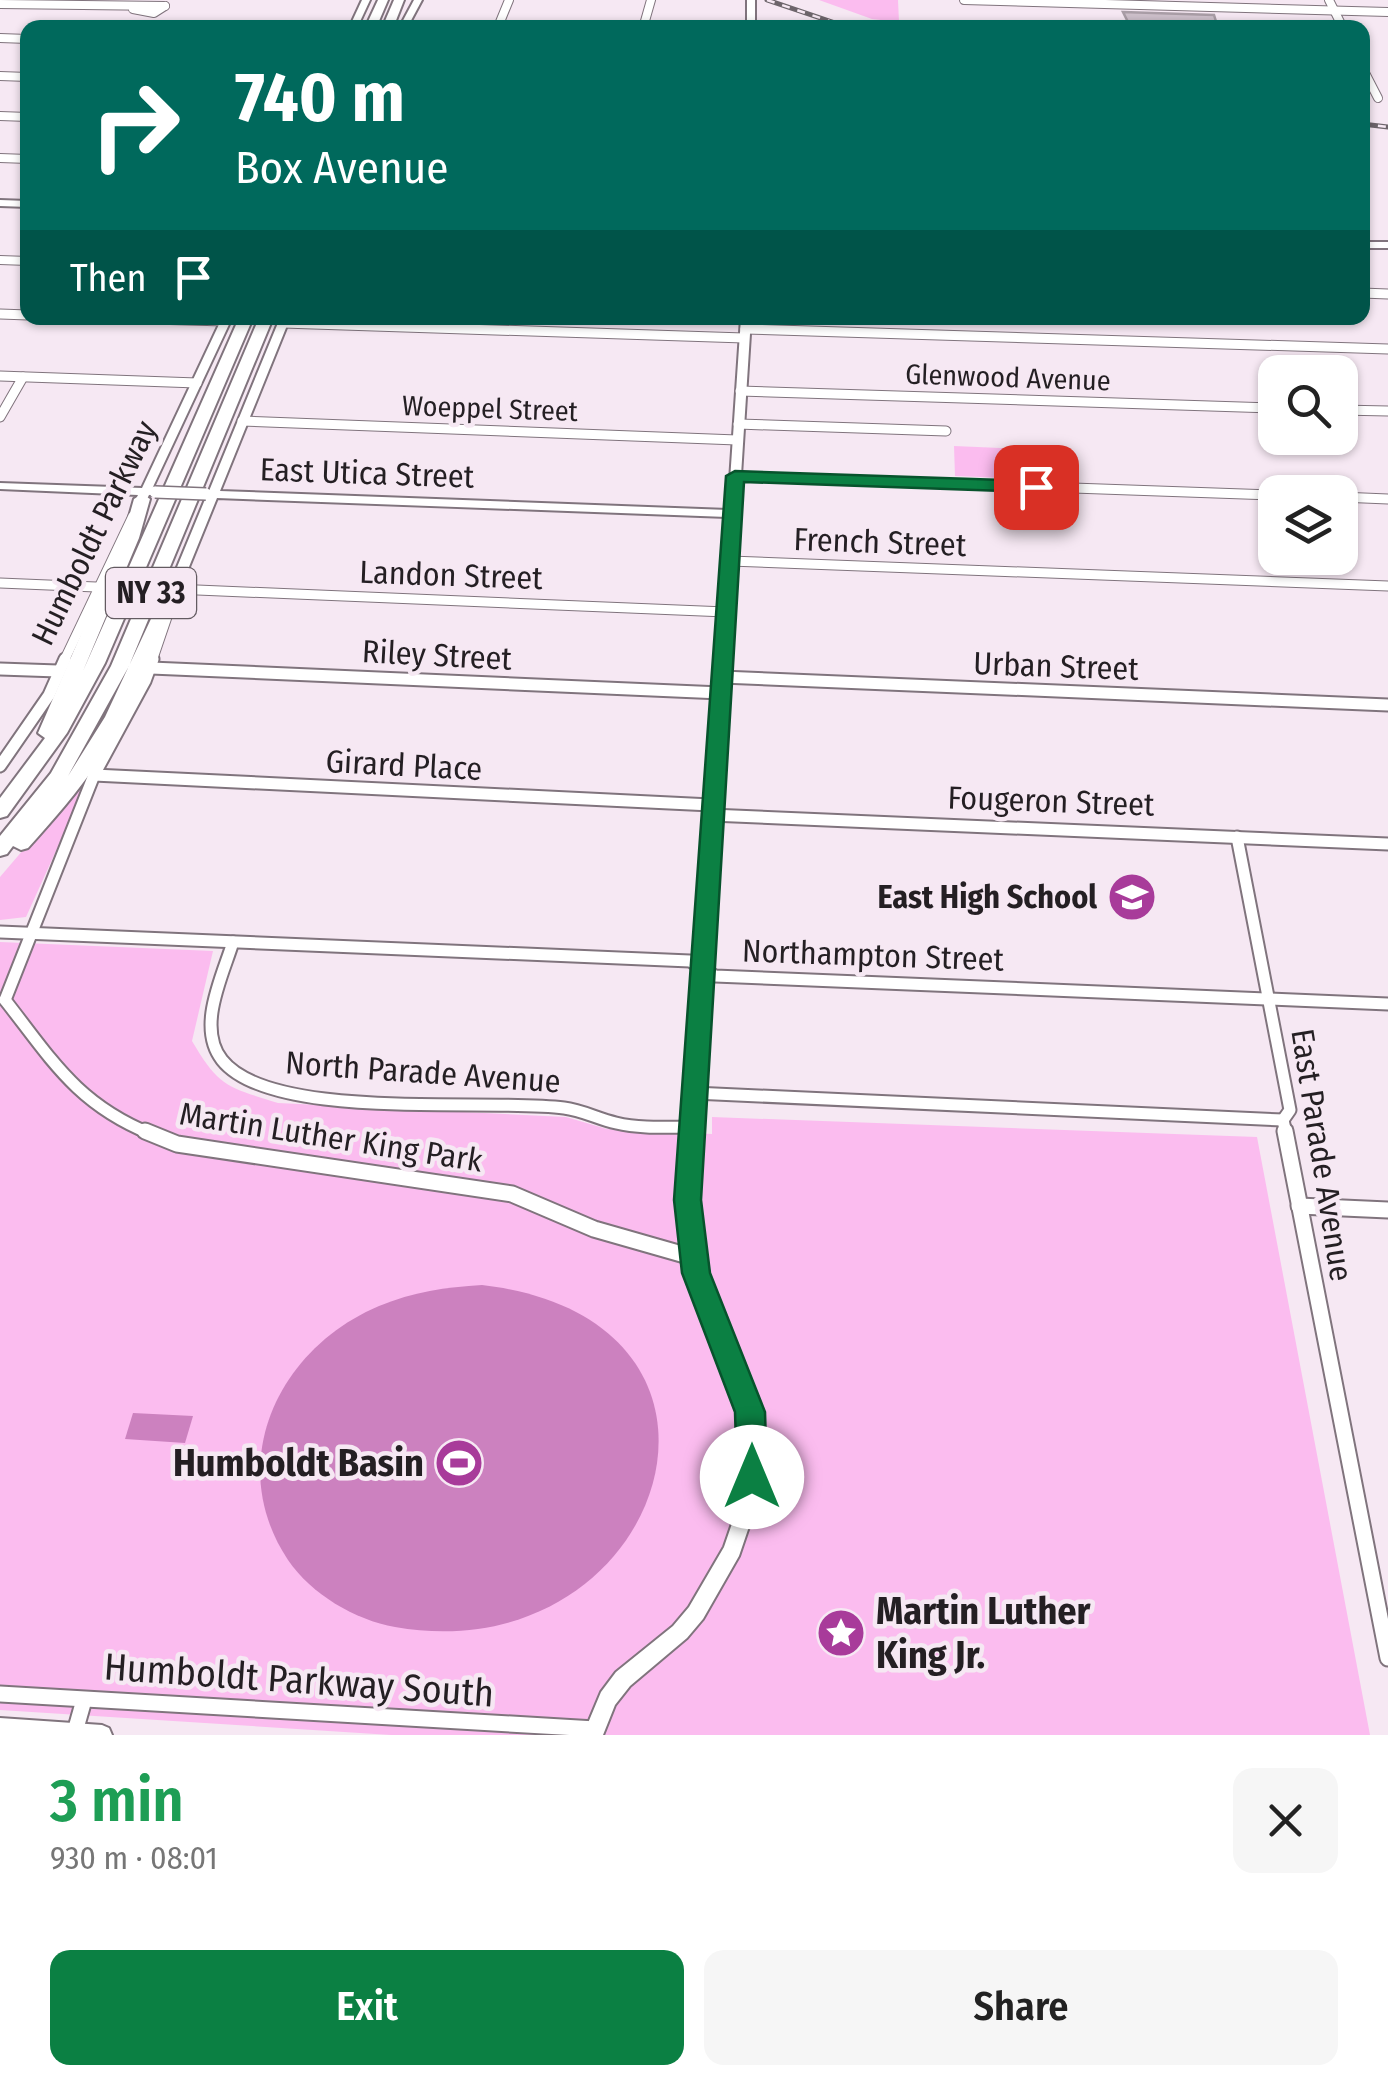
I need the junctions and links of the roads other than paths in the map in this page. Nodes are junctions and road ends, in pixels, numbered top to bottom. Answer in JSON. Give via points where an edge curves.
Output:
{"nodes":[{"id":1,"x":156,"y":0,"type":"edge"},
{"id":2,"x":964,"y":0,"type":"edge"},
{"id":3,"x":1330,"y":0,"type":"edge"},
{"id":4,"x":1090,"y":2,"type":"edge"},
{"id":5,"x":1167,"y":3,"type":"edge"},
{"id":6,"x":0,"y":4,"type":"edge"},
{"id":7,"x":1246,"y":4,"type":"edge"},
{"id":8,"x":145,"y":7,"type":"junction"},
{"id":9,"x":1336,"y":11,"type":"junction"},
{"id":10,"x":1388,"y":12,"type":"edge"},
{"id":11,"x":1340,"y":20,"type":"edge"},
{"id":12,"x":1370,"y":82,"type":"edge"},
{"id":13,"x":1378,"y":98,"type":"dead end"},
{"id":14,"x":223,"y":325,"type":"edge"},
{"id":15,"x":243,"y":325,"type":"edge"},
{"id":16,"x":275,"y":325,"type":"edge"},
{"id":17,"x":276,"y":325,"type":"edge"},
{"id":18,"x":589,"y":325,"type":"edge"},
{"id":19,"x":745,"y":328,"type":"edge"},
{"id":20,"x":1388,"y":350,"type":"edge"},
{"id":21,"x":0,"y":376,"type":"edge"},
{"id":22,"x":24,"y":377,"type":"junction"},
{"id":23,"x":197,"y":383,"type":"junction"},
{"id":24,"x":740,"y":391,"type":"junction"},
{"id":25,"x":1258,"y":407,"type":"edge"},
{"id":26,"x":1358,"y":411,"type":"edge"},
{"id":27,"x":1388,"y":412,"type":"edge"},
{"id":28,"x":0,"y":418,"type":"edge"},
{"id":29,"x":242,"y":422,"type":"junction"},
{"id":30,"x":738,"y":424,"type":"junction"},
{"id":31,"x":946,"y":431,"type":"dead end"},
{"id":32,"x":737,"y":440,"type":"junction"},
{"id":33,"x":735,"y":476,"type":"junction"},
{"id":34,"x":0,"y":486,"type":"edge"},
{"id":35,"x":148,"y":494,"type":"junction"},
{"id":36,"x":209,"y":494,"type":"junction"},
{"id":37,"x":1258,"y":494,"type":"edge"},
{"id":38,"x":1358,"y":498,"type":"edge"},
{"id":39,"x":1388,"y":499,"type":"edge"},
{"id":40,"x":732,"y":514,"type":"junction"},
{"id":41,"x":730,"y":561,"type":"junction"},
{"id":42,"x":0,"y":582,"type":"edge"},
{"id":43,"x":1388,"y":586,"type":"edge"},
{"id":44,"x":96,"y":587,"type":"junction"},
{"id":45,"x":174,"y":588,"type":"junction"},
{"id":46,"x":726,"y":612,"type":"junction"},
{"id":47,"x":151,"y":668,"type":"junction"},
{"id":48,"x":0,"y":669,"type":"edge"},
{"id":49,"x":58,"y":671,"type":"junction"},
{"id":50,"x":721,"y":685,"type":"junction"},
{"id":51,"x":1388,"y":705,"type":"edge"},
{"id":52,"x":0,"y":766,"type":"edge"},
{"id":53,"x":32,"y":770,"type":"junction"},
{"id":54,"x":94,"y":775,"type":"junction"},
{"id":55,"x":711,"y":810,"type":"junction"},
{"id":56,"x":0,"y":812,"type":"edge"},
{"id":57,"x":1237,"y":837,"type":"junction"},
{"id":58,"x":1388,"y":844,"type":"edge"},
{"id":59,"x":0,"y":849,"type":"edge"},
{"id":60,"x":0,"y":860,"type":"edge"},
{"id":61,"x":0,"y":932,"type":"edge"},
{"id":62,"x":34,"y":934,"type":"junction"},
{"id":63,"x":233,"y":942,"type":"junction"},
{"id":64,"x":702,"y":968,"type":"junction"},
{"id":65,"x":1269,"y":999,"type":"junction"},
{"id":66,"x":3,"y":1000,"type":"edge"},
{"id":67,"x":1388,"y":1004,"type":"edge"},
{"id":68,"x":694,"y":1093,"type":"junction"},
{"id":69,"x":1282,"y":1120,"type":"junction"},
{"id":70,"x":692,"y":1128,"type":"junction"},
{"id":71,"x":1299,"y":1206,"type":"junction"},
{"id":72,"x":1388,"y":1210,"type":"edge"},
{"id":73,"x":692,"y":1256,"type":"junction"},
{"id":74,"x":1384,"y":1618,"type":"edge"},
{"id":75,"x":1388,"y":1658,"type":"edge"},
{"id":76,"x":0,"y":1694,"type":"edge"},
{"id":77,"x":84,"y":1700,"type":"junction"},
{"id":78,"x":0,"y":1728,"type":"edge"},
{"id":79,"x":594,"y":1732,"type":"edge"},
{"id":80,"x":74,"y":1734,"type":"edge"},
{"id":81,"x":102,"y":1735,"type":"edge"}],
"edges":[{"from":1,"to":8,"type":"street"},
{"from":1,"to":8,"type":"street","via":[[165,6],[158,12]]},
{"from":2,"to":4,"type":"street"},
{"from":3,"to":9,"type":"street"},
{"from":4,"to":5,"type":"street"},
{"from":5,"to":7,"type":"street"},
{"from":6,"to":8,"type":"street"},
{"from":7,"to":9,"type":"street"},
{"from":9,"to":10,"type":"street"},
{"from":9,"to":11,"type":"street"},
{"from":12,"to":13,"type":"street"},
{"from":14,"to":23,"type":"street","name":"Humboldt Parkway"},
{"from":15,"to":53,"type":"highway","number":"NY 33","via":[[96,663]]},
{"from":16,"to":59,"type":"highway","number":"NY 33","via":[[120,666],[59,776]]},
{"from":17,"to":29,"type":"street"},
{"from":18,"to":19,"type":"street"},
{"from":19,"to":20,"type":"street"},
{"from":19,"to":24,"type":"street"},
{"from":21,"to":22,"type":"street"},
{"from":22,"to":23,"type":"street"},
{"from":22,"to":28,"type":"street"},
{"from":23,"to":35,"type":"street","name":"Humboldt Parkway"},
{"from":24,"to":25,"type":"street","name":"Glenwood Avenue"},
{"from":24,"to":30,"type":"street"},
{"from":26,"to":27,"type":"street"},
{"from":29,"to":32,"type":"street","name":"Woeppel Street"},
{"from":29,"to":36,"type":"street"},
{"from":30,"to":31,"type":"street"},
{"from":30,"to":32,"type":"street"},
{"from":32,"to":33,"type":"street"},
{"from":33,"to":37,"type":"street"},
{"from":33,"to":40,"type":"street"},
{"from":34,"to":35,"type":"street","name":"East Utica Street"},
{"from":35,"to":36,"type":"street","name":"East Utica Street","bridge":true},
{"from":35,"to":44,"type":"street","name":"Humboldt Parkway"},
{"from":35,"to":53,"type":"highway"},
{"from":36,"to":40,"type":"street","name":"East Utica Street"},
{"from":36,"to":45,"type":"street"},
{"from":38,"to":39,"type":"street"},
{"from":40,"to":41,"type":"street"},
{"from":41,"to":43,"type":"street","name":"French Street"},
{"from":41,"to":46,"type":"street"},
{"from":42,"to":44,"type":"street"},
{"from":44,"to":49,"type":"street","name":"Humboldt Parkway"},
{"from":45,"to":46,"type":"street","name":"Landon Street"},
{"from":45,"to":47,"type":"street"},
{"from":45,"to":60,"type":"highway","via":[[90,759],[58,803]]},
{"from":46,"to":50,"type":"street"},
{"from":47,"to":50,"type":"street","name":"Riley Street"},
{"from":47,"to":54,"type":"street"},
{"from":48,"to":49,"type":"street"},
{"from":49,"to":52,"type":"street","name":"Humboldt Parkway"},
{"from":50,"to":51,"type":"street","name":"Urban Street"},
{"from":50,"to":55,"type":"street"},
{"from":53,"to":56,"type":"highway","number":"NY 33"},
{"from":54,"to":55,"type":"street","name":"Girard Place"},
{"from":54,"to":62,"type":"street"},
{"from":55,"to":57,"type":"street","name":"Fougeron Street"},
{"from":55,"to":64,"type":"street"},
{"from":57,"to":58,"type":"street","name":"Fougeron Street"},
{"from":57,"to":65,"type":"street","name":"East Parade Avenue"},
{"from":61,"to":62,"type":"street","name":"Northampton Street"},
{"from":62,"to":63,"type":"street","name":"Northampton Street"},
{"from":62,"to":66,"type":"street","name":"Martin Luther King Park"},
{"from":63,"to":64,"type":"street","name":"Northampton Street","via":[[690,961]]},
{"from":63,"to":70,"type":"street","name":"North Parade Avenue","via":[[211,1031],[221,1058],[252,1084],[301,1097],[564,1108],[616,1123]]},
{"from":64,"to":65,"type":"street","name":"Northampton Street","via":[[715,976]]},
{"from":64,"to":68,"type":"street"},
{"from":65,"to":67,"type":"street","name":"Northampton Street"},
{"from":65,"to":69,"type":"street","name":"East Parade Avenue","via":[[1290,1110]]},
{"from":66,"to":73,"type":"street","name":"Martin Luther King Park","via":[[72,1087],[120,1121],[177,1144],[512,1194],[594,1229]]},
{"from":68,"to":69,"type":"street"},
{"from":68,"to":70,"type":"street"},
{"from":69,"to":71,"type":"street","name":"East Parade Avenue"},
{"from":70,"to":73,"type":"street"},
{"from":71,"to":72,"type":"street"},
{"from":71,"to":74,"type":"street","name":"East Parade Avenue"},
{"from":73,"to":79,"type":"street","via":[[750,1412],[747,1506],[732,1550],[696,1612],[623,1679]]},
{"from":74,"to":75,"type":"street","name":"East Parade Avenue"},
{"from":76,"to":77,"type":"street","name":"Humboldt Parkway South"},
{"from":77,"to":79,"type":"street","name":"Humboldt Parkway South"},
{"from":77,"to":80,"type":"street"},
{"from":78,"to":80,"type":"street"},
{"from":80,"to":81,"type":"street"}]}
